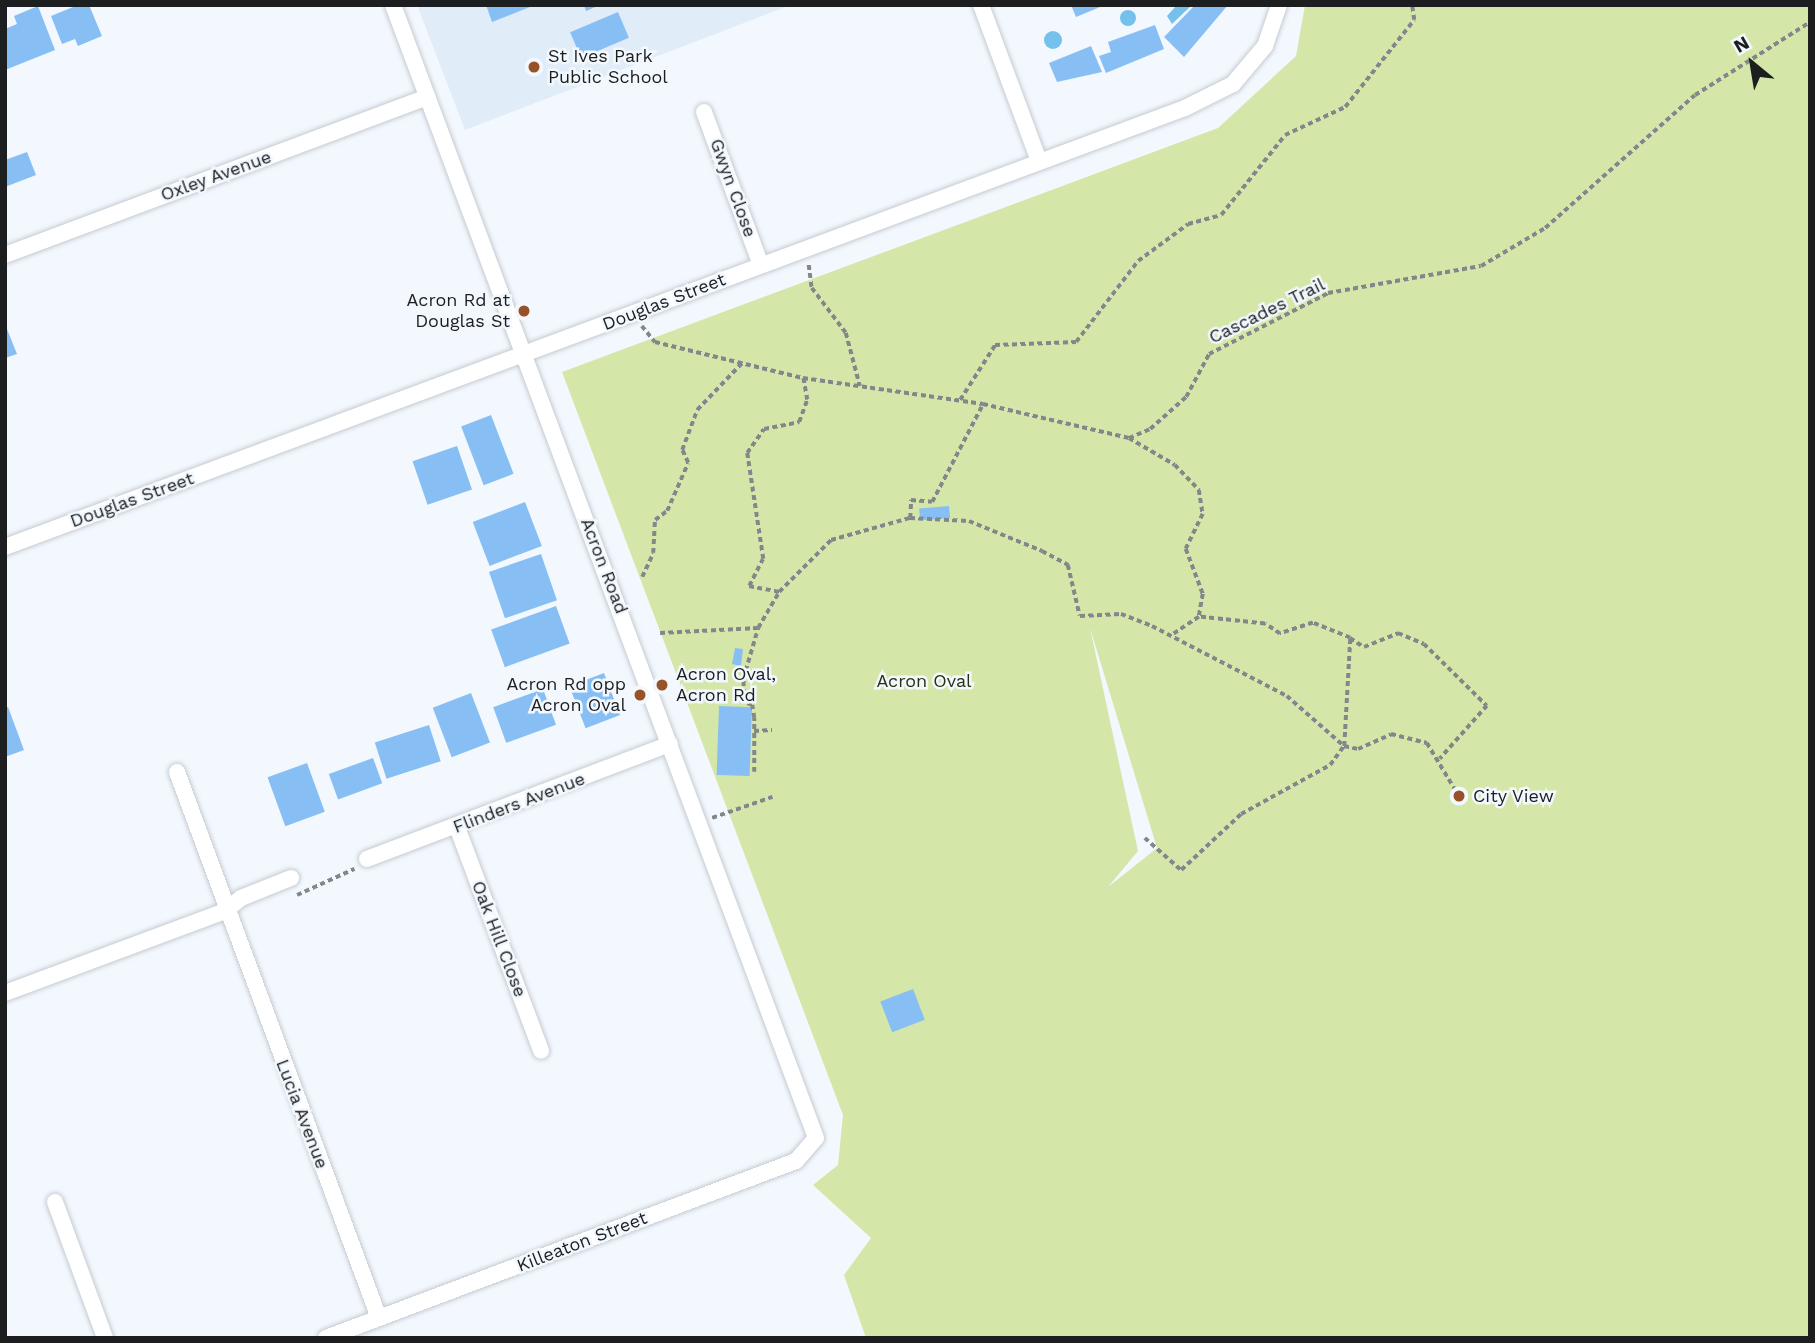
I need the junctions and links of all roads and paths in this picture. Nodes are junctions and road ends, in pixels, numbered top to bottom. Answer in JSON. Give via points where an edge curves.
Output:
{"nodes":[{"id":1,"x":393,"y":5,"type":"edge"},
{"id":2,"x":981,"y":5,"type":"edge"},
{"id":3,"x":1279,"y":5,"type":"edge"},
{"id":4,"x":1412,"y":5,"type":"edge"},
{"id":5,"x":1810,"y":22,"type":"edge"},
{"id":6,"x":427,"y":97,"type":"junction"},
{"id":7,"x":704,"y":112,"type":"dead end"},
{"id":8,"x":1039,"y":162,"type":"junction"},
{"id":9,"x":807,"y":248,"type":"junction"},
{"id":10,"x":5,"y":255,"type":"edge"},
{"id":11,"x":761,"y":265,"type":"junction"},
{"id":12,"x":632,"y":314,"type":"junction"},
{"id":13,"x":525,"y":354,"type":"junction"},
{"id":14,"x":742,"y":363,"type":"junction"},
{"id":15,"x":803,"y":378,"type":"junction"},
{"id":16,"x":860,"y":386,"type":"junction"},
{"id":17,"x":960,"y":400,"type":"junction"},
{"id":18,"x":983,"y":404,"type":"junction"},
{"id":19,"x":1129,"y":438,"type":"junction"},
{"id":20,"x":910,"y":518,"type":"junction"},
{"id":21,"x":5,"y":547,"type":"edge"},
{"id":22,"x":642,"y":577,"type":"dead end"},
{"id":23,"x":779,"y":592,"type":"junction"},
{"id":24,"x":1199,"y":617,"type":"junction"},
{"id":25,"x":758,"y":628,"type":"junction"},
{"id":26,"x":660,"y":633,"type":"dead end"},
{"id":27,"x":1171,"y":636,"type":"junction"},
{"id":28,"x":1350,"y":638,"type":"junction"},
{"id":29,"x":772,"y":730,"type":"dead end"},
{"id":30,"x":754,"y":731,"type":"junction"},
{"id":31,"x":670,"y":744,"type":"junction"},
{"id":32,"x":1344,"y":746,"type":"junction"},
{"id":33,"x":1440,"y":759,"type":"junction"},
{"id":34,"x":177,"y":772,"type":"dead end"},
{"id":35,"x":754,"y":772,"type":"dead end"},
{"id":36,"x":1459,"y":796,"type":"dead end"},
{"id":37,"x":772,"y":797,"type":"dead end"},
{"id":38,"x":700,"y":823,"type":"junction"},
{"id":39,"x":457,"y":827,"type":"junction"},
{"id":40,"x":1145,"y":838,"type":"dead end"},
{"id":41,"x":367,"y":859,"type":"dead end"},
{"id":42,"x":291,"y":878,"type":"dead end"},
{"id":43,"x":225,"y":911,"type":"junction"},
{"id":44,"x":5,"y":993,"type":"edge"},
{"id":45,"x":541,"y":1051,"type":"dead end"},
{"id":46,"x":816,"y":1126,"type":"joint"},
{"id":47,"x":55,"y":1202,"type":"dead end"},
{"id":48,"x":379,"y":1318,"type":"junction"},
{"id":49,"x":105,"y":1338,"type":"edge"},
{"id":50,"x":326,"y":1338,"type":"edge"}],
"edges":[{"from":1,"to":6,"type":"street","name":"Acron Road"},
{"from":2,"to":8,"type":"street"},
{"from":3,"to":8,"type":"street","name":"Douglas Street","via":[[1265,46],[1233,83],[1185,108]]},
{"from":4,"to":17,"type":"path","via":[[1414,20],[1345,107],[1285,135],[1221,215],[1188,224],[1138,261],[1076,342],[995,345]]},
{"from":5,"to":19,"type":"path","name":"Cascades Trail","via":[[1695,95],[1545,228],[1481,266],[1328,293],[1209,354],[1186,397],[1150,429]]},
{"from":6,"to":10,"type":"street","name":"Oxley Avenue"},
{"from":6,"to":13,"type":"street","name":"Acron Road"},
{"from":7,"to":11,"type":"street","name":"Gwyn Close"},
{"from":8,"to":9,"type":"street","name":"Douglas Street"},
{"from":9,"to":11,"type":"street","name":"Douglas Street"},
{"from":9,"to":16,"type":"path","via":[[812,288],[846,333]]},
{"from":11,"to":12,"type":"street","name":"Douglas Street"},
{"from":12,"to":13,"type":"street","name":"Douglas Street"},
{"from":12,"to":14,"type":"path","via":[[655,342]]},
{"from":13,"to":21,"type":"street","name":"Douglas Street"},
{"from":13,"to":31,"type":"street","name":"Acron Road"},
{"from":14,"to":15,"type":"path"},
{"from":14,"to":22,"type":"path","via":[[697,410],[682,450],[688,463],[667,511],[655,520],[653,553]]},
{"from":15,"to":16,"type":"path"},
{"from":15,"to":23,"type":"path","via":[[807,400],[799,422],[764,429],[747,453],[763,559],[749,586]]},
{"from":16,"to":17,"type":"path"},
{"from":17,"to":18,"type":"path"},
{"from":18,"to":19,"type":"path"},
{"from":18,"to":20,"type":"path","via":[[932,502],[911,500]]},
{"from":19,"to":24,"type":"path","via":[[1175,465],[1199,490],[1203,514],[1186,549],[1203,594]]},
{"from":20,"to":23,"type":"path","via":[[831,540]]},
{"from":20,"to":27,"type":"path","via":[[968,521],[1009,536],[1068,565],[1080,616],[1121,614]]},
{"from":23,"to":25,"type":"path"},
{"from":24,"to":27,"type":"path"},
{"from":24,"to":28,"type":"path","via":[[1265,624],[1280,634],[1313,623]]},
{"from":25,"to":26,"type":"path"},
{"from":25,"to":30,"type":"path","via":[[743,679]]},
{"from":27,"to":32,"type":"path","via":[[1287,696]]},
{"from":28,"to":32,"type":"path"},
{"from":28,"to":33,"type":"path","via":[[1364,647],[1398,633],[1424,644],[1486,706]]},
{"from":29,"to":30,"type":"path"},
{"from":30,"to":35,"type":"path"},
{"from":31,"to":38,"type":"street","name":"Acron Road"},
{"from":31,"to":39,"type":"street","name":"Flinders Avenue"},
{"from":32,"to":33,"type":"path","via":[[1358,748],[1391,734],[1427,743]]},
{"from":32,"to":40,"type":"path","via":[[1330,765],[1241,814],[1181,870]]},
{"from":33,"to":36,"type":"path"},
{"from":34,"to":43,"type":"street","name":"Lucia Avenue"},
{"from":37,"to":38,"type":"path"},
{"from":38,"to":46,"type":"street","name":"Acron Road"},
{"from":39,"to":41,"type":"street","name":"Flinders Avenue"},
{"from":39,"to":45,"type":"street","name":"Oak Hill Close"},
{"from":42,"to":43,"type":"street","via":[[240,898]]},
{"from":43,"to":44,"type":"street"},
{"from":43,"to":48,"type":"street","name":"Lucia Avenue"},
{"from":46,"to":48,"type":"street","name":"Killeaton Street","via":[[813,1148],[796,1161]]},
{"from":47,"to":49,"type":"street"},
{"from":48,"to":50,"type":"street","name":"Killeaton Street"}]}
